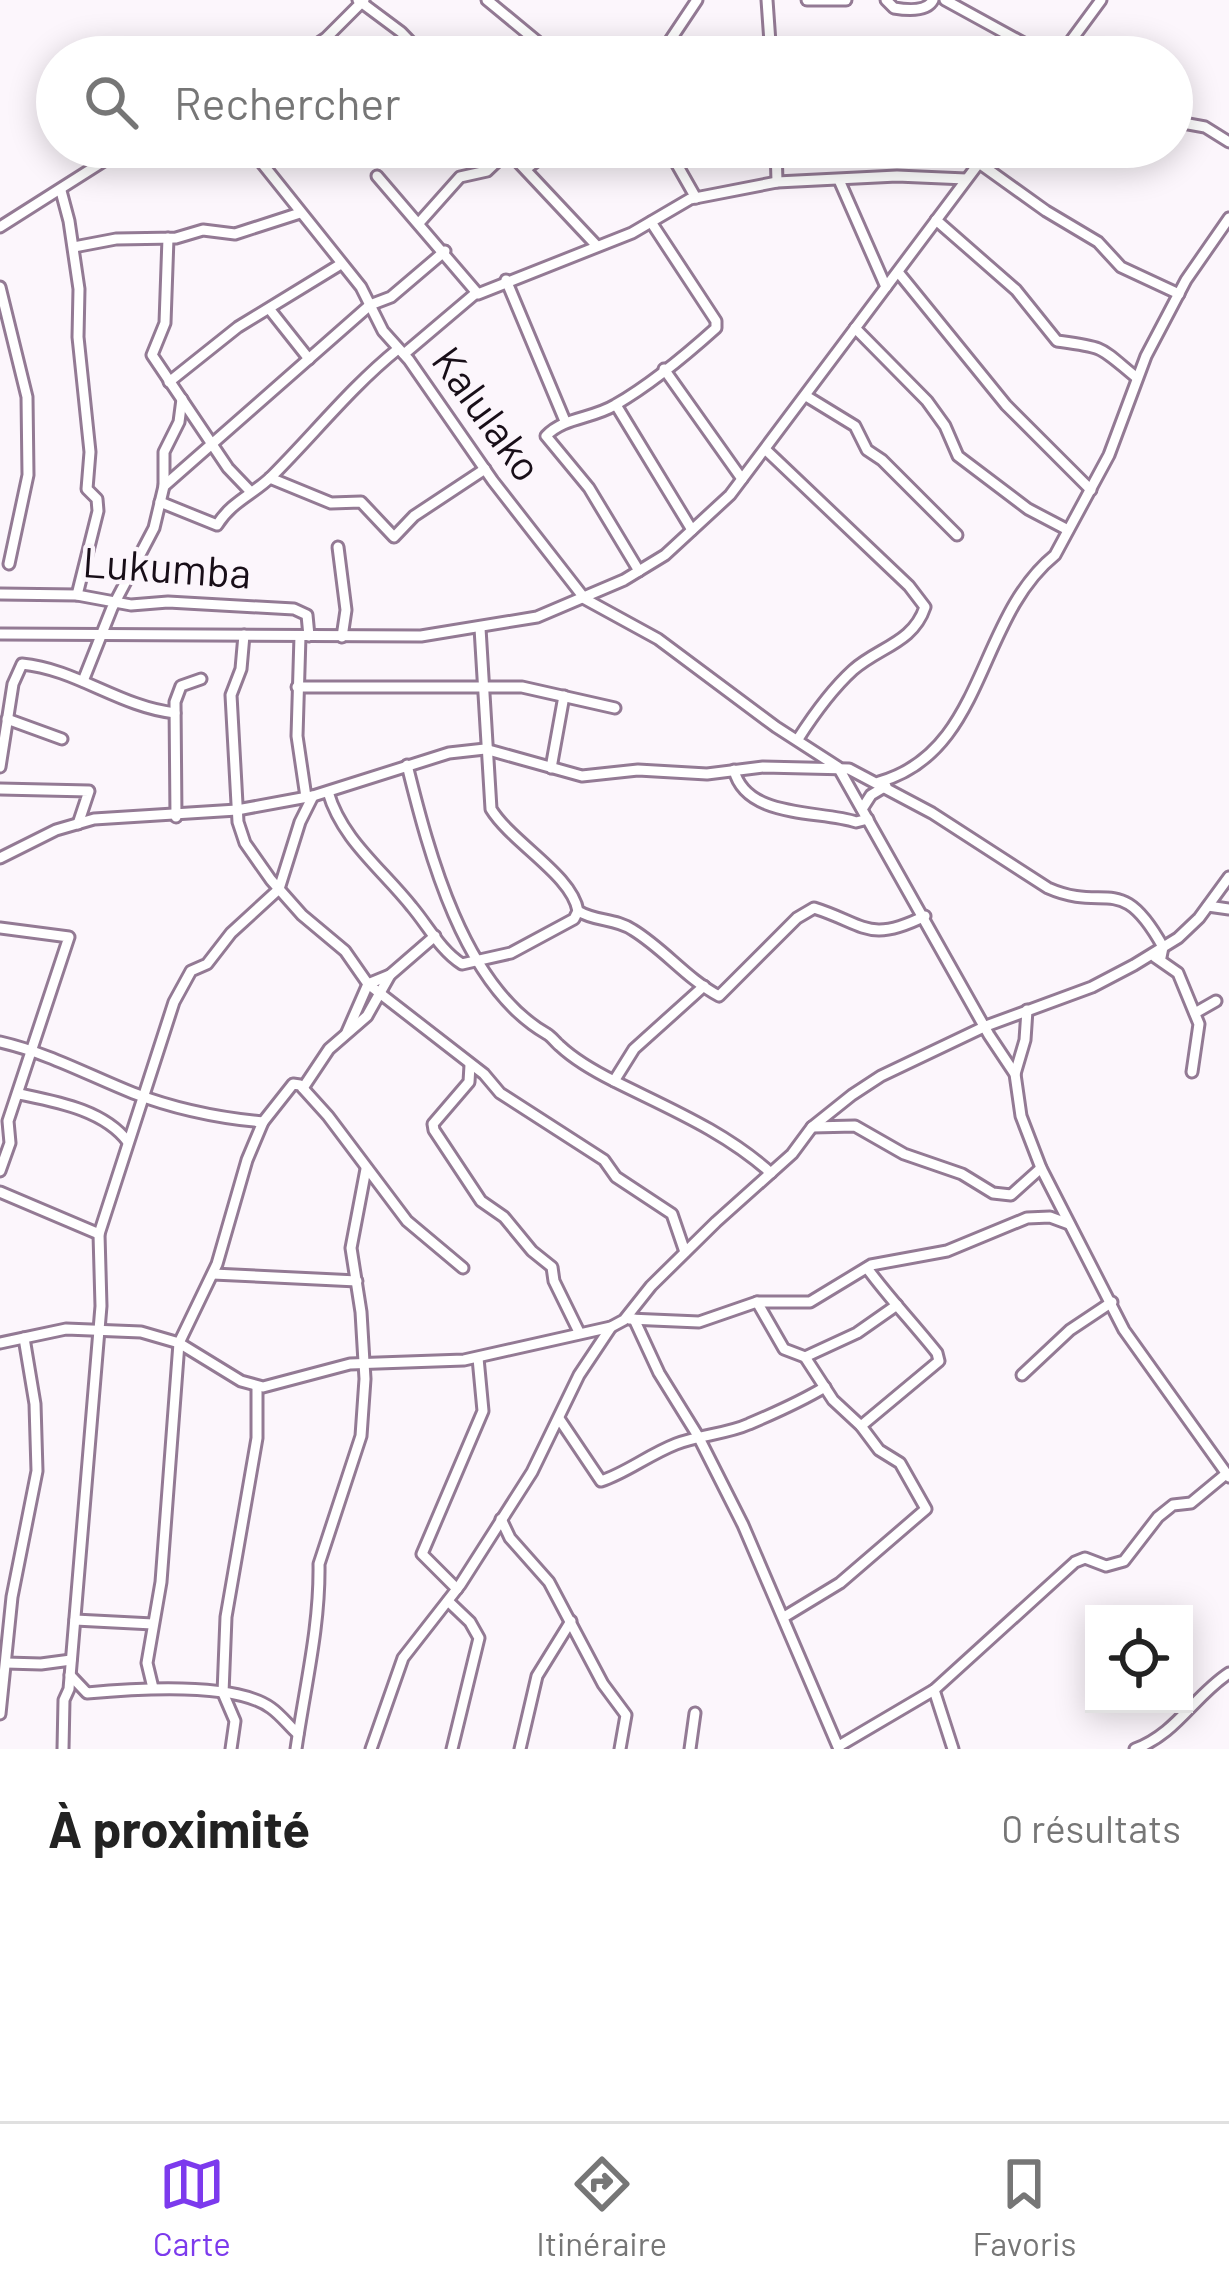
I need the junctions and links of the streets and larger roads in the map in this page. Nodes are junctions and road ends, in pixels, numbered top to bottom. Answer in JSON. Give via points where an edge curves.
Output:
{"nodes":[{"id":1,"x":362,"y":0,"type":"edge"},
{"id":2,"x":487,"y":0,"type":"edge"},
{"id":3,"x":698,"y":0,"type":"edge"},
{"id":4,"x":765,"y":0,"type":"edge"},
{"id":5,"x":807,"y":0,"type":"edge"},
{"id":6,"x":847,"y":0,"type":"edge"},
{"id":7,"x":886,"y":0,"type":"edge"},
{"id":8,"x":933,"y":0,"type":"edge"},
{"id":9,"x":945,"y":0,"type":"edge"},
{"id":10,"x":1101,"y":0,"type":"edge"},
{"id":11,"x":328,"y":36,"type":"edge"},
{"id":12,"x":402,"y":36,"type":"edge"},
{"id":13,"x":531,"y":36,"type":"edge"},
{"id":14,"x":673,"y":36,"type":"edge"},
{"id":15,"x":769,"y":36,"type":"edge"},
{"id":16,"x":1011,"y":36,"type":"edge"},
{"id":17,"x":1074,"y":36,"type":"edge"},
{"id":18,"x":1193,"y":125,"type":"edge"},
{"id":19,"x":1229,"y":142,"type":"edge"},
{"id":20,"x":96,"y":168,"type":"edge"},
{"id":21,"x":265,"y":168,"type":"edge"},
{"id":22,"x":490,"y":168,"type":"edge"},
{"id":23,"x":679,"y":168,"type":"edge"},
{"id":24,"x":777,"y":168,"type":"edge"},
{"id":25,"x":975,"y":168,"type":"edge"},
{"id":26,"x":986,"y":168,"type":"edge"},
{"id":27,"x":526,"y":169,"type":"edge"},
{"id":28,"x":377,"y":176,"type":"dead end"},
{"id":29,"x":966,"y":179,"type":"junction"},
{"id":30,"x":839,"y":180,"type":"junction"},
{"id":31,"x":777,"y":182,"type":"junction"},
{"id":32,"x":61,"y":191,"type":"junction"},
{"id":33,"x":695,"y":198,"type":"junction"},
{"id":34,"x":300,"y":213,"type":"junction"},
{"id":35,"x":1229,"y":218,"type":"edge"},
{"id":36,"x":936,"y":220,"type":"junction"},
{"id":37,"x":651,"y":222,"type":"junction"},
{"id":38,"x":419,"y":224,"type":"junction"},
{"id":39,"x":0,"y":227,"type":"edge"},
{"id":40,"x":167,"y":238,"type":"junction"},
{"id":41,"x":597,"y":246,"type":"junction"},
{"id":42,"x":74,"y":247,"type":"junction"},
{"id":43,"x":445,"y":251,"type":"junction"},
{"id":44,"x":341,"y":264,"type":"junction"},
{"id":45,"x":898,"y":272,"type":"junction"},
{"id":46,"x":506,"y":280,"type":"junction"},
{"id":47,"x":0,"y":287,"type":"edge"},
{"id":48,"x":886,"y":287,"type":"junction"},
{"id":49,"x":476,"y":293,"type":"junction"},
{"id":50,"x":1179,"y":294,"type":"junction"},
{"id":51,"x":370,"y":305,"type":"junction"},
{"id":52,"x":271,"y":311,"type":"junction"},
{"id":53,"x":855,"y":328,"type":"junction"},
{"id":54,"x":401,"y":351,"type":"junction"},
{"id":55,"x":309,"y":359,"type":"junction"},
{"id":56,"x":664,"y":369,"type":"junction"},
{"id":57,"x":1137,"y":378,"type":"junction"},
{"id":58,"x":169,"y":382,"type":"junction"},
{"id":59,"x":806,"y":396,"type":"junction"},
{"id":60,"x":182,"y":399,"type":"junction"},
{"id":61,"x":616,"y":405,"type":"junction"},
{"id":62,"x":565,"y":422,"type":"junction"},
{"id":63,"x":213,"y":443,"type":"junction"},
{"id":64,"x":767,"y":451,"type":"junction"},
{"id":65,"x":485,"y":470,"type":"junction"},
{"id":66,"x":270,"y":478,"type":"junction"},
{"id":67,"x":742,"y":479,"type":"junction"},
{"id":68,"x":164,"y":486,"type":"junction"},
{"id":69,"x":250,"y":490,"type":"junction"},
{"id":70,"x":1090,"y":490,"type":"junction"},
{"id":71,"x":160,"y":502,"type":"junction"},
{"id":72,"x":0,"y":529,"type":"edge"},
{"id":73,"x":692,"y":530,"type":"junction"},
{"id":74,"x":1068,"y":530,"type":"junction"},
{"id":75,"x":16,"y":533,"type":"junction"},
{"id":76,"x":957,"y":535,"type":"dead end"},
{"id":77,"x":338,"y":547,"type":"dead end"},
{"id":78,"x":10,"y":565,"type":"dead end"},
{"id":79,"x":639,"y":571,"type":"junction"},
{"id":80,"x":0,"y":594,"type":"edge"},
{"id":81,"x":77,"y":596,"type":"junction"},
{"id":82,"x":585,"y":599,"type":"junction"},
{"id":83,"x":115,"y":602,"type":"junction"},
{"id":84,"x":480,"y":628,"type":"junction"},
{"id":85,"x":0,"y":634,"type":"edge"},
{"id":86,"x":244,"y":635,"type":"junction"},
{"id":87,"x":104,"y":636,"type":"junction"},
{"id":88,"x":305,"y":636,"type":"junction"},
{"id":89,"x":342,"y":637,"type":"junction"},
{"id":90,"x":201,"y":679,"type":"dead end"},
{"id":91,"x":83,"y":681,"type":"junction"},
{"id":92,"x":484,"y":685,"type":"junction"},
{"id":93,"x":297,"y":686,"type":"junction"},
{"id":94,"x":563,"y":696,"type":"junction"},
{"id":95,"x":616,"y":708,"type":"dead end"},
{"id":96,"x":175,"y":713,"type":"junction"},
{"id":97,"x":8,"y":719,"type":"junction"},
{"id":98,"x":62,"y":739,"type":"dead end"},
{"id":99,"x":798,"y":739,"type":"junction"},
{"id":100,"x":485,"y":749,"type":"junction"},
{"id":101,"x":407,"y":765,"type":"junction"},
{"id":102,"x":0,"y":766,"type":"edge"},
{"id":103,"x":838,"y":767,"type":"junction"},
{"id":104,"x":551,"y":768,"type":"junction"},
{"id":105,"x":734,"y":770,"type":"junction"},
{"id":106,"x":883,"y":784,"type":"junction"},
{"id":107,"x":0,"y":789,"type":"edge"},
{"id":108,"x":328,"y":792,"type":"junction"},
{"id":109,"x":309,"y":796,"type":"junction"},
{"id":110,"x":237,"y":809,"type":"junction"},
{"id":111,"x":865,"y":814,"type":"junction"},
{"id":112,"x":176,"y":817,"type":"junction"},
{"id":113,"x":78,"y":824,"type":"junction"},
{"id":114,"x":0,"y":858,"type":"edge"},
{"id":115,"x":1229,"y":877,"type":"edge"},
{"id":116,"x":279,"y":890,"type":"junction"},
{"id":117,"x":1208,"y":906,"type":"junction"},
{"id":118,"x":1229,"y":909,"type":"edge"},
{"id":119,"x":578,"y":911,"type":"junction"},
{"id":120,"x":925,"y":916,"type":"junction"},
{"id":121,"x":0,"y":928,"type":"edge"},
{"id":122,"x":435,"y":936,"type":"junction"},
{"id":123,"x":1158,"y":953,"type":"junction"},
{"id":124,"x":479,"y":961,"type":"junction"},
{"id":125,"x":391,"y":976,"type":"junction"},
{"id":126,"x":368,"y":983,"type":"junction"},
{"id":127,"x":704,"y":986,"type":"junction"},
{"id":128,"x":381,"y":994,"type":"junction"},
{"id":129,"x":1216,"y":1000,"type":"dead end"},
{"id":130,"x":1027,"y":1010,"type":"junction"},
{"id":131,"x":1197,"y":1016,"type":"junction"},
{"id":132,"x":986,"y":1026,"type":"junction"},
{"id":133,"x":346,"y":1032,"type":"junction"},
{"id":134,"x":0,"y":1042,"type":"edge"},
{"id":135,"x":34,"y":1050,"type":"junction"},
{"id":136,"x":470,"y":1065,"type":"junction"},
{"id":137,"x":1192,"y":1072,"type":"dead end"},
{"id":138,"x":1015,"y":1074,"type":"junction"},
{"id":139,"x":614,"y":1081,"type":"junction"},
{"id":140,"x":303,"y":1088,"type":"junction"},
{"id":141,"x":19,"y":1094,"type":"junction"},
{"id":142,"x":142,"y":1096,"type":"junction"},
{"id":143,"x":4,"y":1119,"type":"edge"},
{"id":144,"x":263,"y":1122,"type":"junction"},
{"id":145,"x":812,"y":1127,"type":"junction"},
{"id":146,"x":128,"y":1142,"type":"junction"},
{"id":147,"x":1041,"y":1168,"type":"junction"},
{"id":148,"x":366,"y":1169,"type":"junction"},
{"id":149,"x":0,"y":1171,"type":"edge"},
{"id":150,"x":771,"y":1173,"type":"junction"},
{"id":151,"x":0,"y":1192,"type":"edge"},
{"id":152,"x":1069,"y":1225,"type":"junction"},
{"id":153,"x":100,"y":1234,"type":"junction"},
{"id":154,"x":685,"y":1252,"type":"junction"},
{"id":155,"x":463,"y":1268,"type":"dead end"},
{"id":156,"x":867,"y":1268,"type":"junction"},
{"id":157,"x":214,"y":1274,"type":"junction"},
{"id":158,"x":357,"y":1281,"type":"junction"},
{"id":159,"x":1112,"y":1301,"type":"junction"},
{"id":160,"x":757,"y":1302,"type":"junction"},
{"id":161,"x":897,"y":1305,"type":"junction"},
{"id":162,"x":629,"y":1319,"type":"junction"},
{"id":163,"x":611,"y":1327,"type":"junction"},
{"id":164,"x":100,"y":1329,"type":"junction"},
{"id":165,"x":579,"y":1333,"type":"junction"},
{"id":166,"x":24,"y":1337,"type":"junction"},
{"id":167,"x":0,"y":1343,"type":"edge"},
{"id":168,"x":179,"y":1343,"type":"junction"},
{"id":169,"x":805,"y":1357,"type":"junction"},
{"id":170,"x":478,"y":1358,"type":"junction"},
{"id":171,"x":364,"y":1363,"type":"junction"},
{"id":172,"x":1022,"y":1375,"type":"dead end"},
{"id":173,"x":257,"y":1387,"type":"junction"},
{"id":174,"x":825,"y":1387,"type":"junction"},
{"id":175,"x":560,"y":1420,"type":"junction"},
{"id":176,"x":861,"y":1426,"type":"junction"},
{"id":177,"x":698,"y":1436,"type":"junction"},
{"id":178,"x":1228,"y":1476,"type":"edge"},
{"id":179,"x":501,"y":1519,"type":"junction"},
{"id":180,"x":457,"y":1589,"type":"junction"},
{"id":181,"x":448,"y":1601,"type":"junction"},
{"id":182,"x":784,"y":1617,"type":"junction"},
{"id":183,"x":75,"y":1620,"type":"junction"},
{"id":184,"x":571,"y":1621,"type":"junction"},
{"id":185,"x":153,"y":1624,"type":"junction"},
{"id":186,"x":5,"y":1630,"type":"edge"},
{"id":187,"x":71,"y":1660,"type":"junction"},
{"id":188,"x":6,"y":1663,"type":"junction"},
{"id":189,"x":1229,"y":1673,"type":"edge"},
{"id":190,"x":70,"y":1675,"type":"junction"},
{"id":191,"x":153,"y":1688,"type":"junction"},
{"id":192,"x":934,"y":1690,"type":"junction"},
{"id":193,"x":223,"y":1693,"type":"junction"},
{"id":194,"x":0,"y":1711,"type":"edge"},
{"id":195,"x":695,"y":1713,"type":"dead end"},
{"id":196,"x":298,"y":1734,"type":"junction"},
{"id":197,"x":1160,"y":1745,"type":"edge"},
{"id":198,"x":839,"y":1747,"type":"edge"},
{"id":199,"x":63,"y":1749,"type":"edge"},
{"id":200,"x":231,"y":1749,"type":"edge"},
{"id":201,"x":296,"y":1749,"type":"edge"},
{"id":202,"x":370,"y":1749,"type":"edge"},
{"id":203,"x":452,"y":1749,"type":"edge"},
{"id":204,"x":520,"y":1749,"type":"edge"},
{"id":205,"x":620,"y":1749,"type":"edge"},
{"id":206,"x":690,"y":1749,"type":"edge"},
{"id":207,"x":953,"y":1749,"type":"edge"},
{"id":208,"x":1135,"y":1749,"type":"edge"}],
"edges":[{"from":1,"to":11,"type":"street"},
{"from":1,"to":12,"type":"street"},
{"from":2,"to":13,"type":"street"},
{"from":3,"to":14,"type":"street"},
{"from":4,"to":15,"type":"street"},
{"from":5,"to":6,"type":"street"},
{"from":7,"to":8,"type":"street","via":[[903,9]]},
{"from":9,"to":16,"type":"street"},
{"from":10,"to":17,"type":"street"},
{"from":18,"to":19,"type":"street"},
{"from":20,"to":32,"type":"street"},
{"from":21,"to":34,"type":"street","name":"Kalulako"},
{"from":22,"to":38,"type":"street","via":[[460,177]]},
{"from":23,"to":33,"type":"street"},
{"from":24,"to":31,"type":"street"},
{"from":25,"to":29,"type":"street"},
{"from":26,"to":50,"type":"street","via":[[1098,242],[1120,267]]},
{"from":27,"to":41,"type":"street"},
{"from":28,"to":38,"type":"street"},
{"from":29,"to":30,"type":"street"},
{"from":29,"to":36,"type":"street"},
{"from":30,"to":31,"type":"street"},
{"from":30,"to":48,"type":"street"},
{"from":31,"to":33,"type":"street"},
{"from":32,"to":39,"type":"street"},
{"from":32,"to":42,"type":"street"},
{"from":33,"to":37,"type":"street"},
{"from":34,"to":40,"type":"street","via":[[242,232]]},
{"from":34,"to":44,"type":"street","name":"Kalulako"},
{"from":35,"to":50,"type":"street"},
{"from":36,"to":45,"type":"street"},
{"from":36,"to":57,"type":"street","via":[[1016,290],[1057,341],[1103,348]]},
{"from":37,"to":41,"type":"street"},
{"from":37,"to":56,"type":"street","via":[[717,325]]},
{"from":38,"to":43,"type":"street"},
{"from":40,"to":42,"type":"street"},
{"from":40,"to":58,"type":"street","via":[[165,323],[152,355]]},
{"from":41,"to":46,"type":"street"},
{"from":42,"to":81,"type":"street","via":[[87,489],[98,511]]},
{"from":43,"to":49,"type":"street"},
{"from":43,"to":51,"type":"street"},
{"from":44,"to":51,"type":"street","name":"Kalulako"},
{"from":44,"to":52,"type":"street"},
{"from":45,"to":48,"type":"street"},
{"from":45,"to":70,"type":"street","via":[[1006,405]]},
{"from":46,"to":49,"type":"street"},
{"from":46,"to":62,"type":"street"},
{"from":47,"to":75,"type":"street","via":[[27,397],[28,475]]},
{"from":48,"to":53,"type":"street"},
{"from":49,"to":54,"type":"street"},
{"from":50,"to":57,"type":"street"},
{"from":51,"to":54,"type":"street","name":"Kalulako"},
{"from":51,"to":55,"type":"street"},
{"from":52,"to":55,"type":"street"},
{"from":52,"to":58,"type":"street"},
{"from":53,"to":59,"type":"street"},
{"from":53,"to":74,"type":"street","via":[[927,401],[958,456]]},
{"from":54,"to":65,"type":"street","name":"Kalulako"},
{"from":54,"to":66,"type":"street","via":[[339,400]]},
{"from":55,"to":63,"type":"street"},
{"from":56,"to":61,"type":"street"},
{"from":56,"to":67,"type":"street"},
{"from":57,"to":70,"type":"street"},
{"from":58,"to":60,"type":"street"},
{"from":59,"to":64,"type":"street"},
{"from":59,"to":76,"type":"street","via":[[858,429],[867,450]]},
{"from":60,"to":63,"type":"street"},
{"from":60,"to":68,"type":"street","via":[[164,452]]},
{"from":61,"to":62,"type":"street"},
{"from":61,"to":73,"type":"street"},
{"from":62,"to":79,"type":"street","via":[[546,436]]},
{"from":63,"to":68,"type":"street"},
{"from":63,"to":69,"type":"street"},
{"from":64,"to":67,"type":"street"},
{"from":64,"to":99,"type":"street","via":[[925,607],[903,641],[861,663],[826,698]]},
{"from":65,"to":66,"type":"street","via":[[394,537],[361,502],[331,503]]},
{"from":65,"to":82,"type":"street","name":"Kalulako"},
{"from":66,"to":69,"type":"street"},
{"from":67,"to":73,"type":"street"},
{"from":68,"to":71,"type":"street"},
{"from":69,"to":71,"type":"street","via":[[214,526]]},
{"from":70,"to":74,"type":"street"},
{"from":71,"to":83,"type":"street"},
{"from":72,"to":75,"type":"street"},
{"from":73,"to":79,"type":"street"},
{"from":74,"to":106,"type":"street","via":[[1006,614],[946,741]]},
{"from":75,"to":78,"type":"street"},
{"from":77,"to":89,"type":"street"},
{"from":79,"to":82,"type":"street"},
{"from":80,"to":81,"type":"street","name":"Lukumba"},
{"from":81,"to":83,"type":"street","name":"Lukumba"},
{"from":82,"to":84,"type":"street"},
{"from":82,"to":99,"type":"street","via":[[658,638]]},
{"from":83,"to":87,"type":"street"},
{"from":83,"to":88,"type":"street","name":"Lukumba","via":[[294,609],[307,615]]},
{"from":84,"to":89,"type":"street"},
{"from":84,"to":92,"type":"street"},
{"from":85,"to":87,"type":"street"},
{"from":86,"to":87,"type":"street"},
{"from":86,"to":88,"type":"street"},
{"from":86,"to":110,"type":"street","via":[[231,695]]},
{"from":87,"to":91,"type":"street"},
{"from":88,"to":89,"type":"street"},
{"from":88,"to":93,"type":"street"},
{"from":90,"to":96,"type":"street","via":[[181,686]]},
{"from":91,"to":96,"type":"street"},
{"from":91,"to":97,"type":"street","via":[[19,665]]},
{"from":92,"to":93,"type":"street"},
{"from":92,"to":94,"type":"street"},
{"from":92,"to":100,"type":"street"},
{"from":93,"to":109,"type":"street","via":[[298,760]]},
{"from":94,"to":95,"type":"street"},
{"from":94,"to":104,"type":"street"},
{"from":96,"to":112,"type":"street"},
{"from":97,"to":98,"type":"street"},
{"from":97,"to":102,"type":"street"},
{"from":99,"to":103,"type":"street"},
{"from":100,"to":101,"type":"street"},
{"from":100,"to":104,"type":"street"},
{"from":100,"to":119,"type":"street","via":[[490,809],[561,880]]},
{"from":101,"to":108,"type":"street"},
{"from":101,"to":124,"type":"street","via":[[440,882]]},
{"from":103,"to":105,"type":"street"},
{"from":103,"to":106,"type":"street"},
{"from":103,"to":111,"type":"street"},
{"from":104,"to":105,"type":"street","via":[[593,776]]},
{"from":105,"to":111,"type":"street","via":[[742,790],[760,801],[860,823]]},
{"from":106,"to":111,"type":"street"},
{"from":106,"to":123,"type":"street","via":[[1048,888],[1129,903]]},
{"from":107,"to":113,"type":"street","via":[[88,791]]},
{"from":108,"to":109,"type":"street"},
{"from":108,"to":122,"type":"street","via":[[365,856]]},
{"from":109,"to":110,"type":"street"},
{"from":109,"to":116,"type":"street"},
{"from":110,"to":112,"type":"street"},
{"from":110,"to":116,"type":"street","via":[[240,834]]},
{"from":111,"to":120,"type":"street"},
{"from":112,"to":113,"type":"street"},
{"from":113,"to":114,"type":"street"},
{"from":115,"to":117,"type":"street"},
{"from":116,"to":126,"type":"street"},
{"from":116,"to":142,"type":"street","via":[[187,977]]},
{"from":117,"to":118,"type":"street"},
{"from":117,"to":123,"type":"street"},
{"from":119,"to":124,"type":"street","via":[[511,953]]},
{"from":119,"to":127,"type":"street","via":[[640,934]]},
{"from":120,"to":127,"type":"street","via":[[896,931],[869,931],[814,908],[719,996]]},
{"from":120,"to":132,"type":"street"},
{"from":121,"to":135,"type":"street","via":[[68,935]]},
{"from":122,"to":124,"type":"street","via":[[458,962]]},
{"from":122,"to":125,"type":"street"},
{"from":123,"to":130,"type":"street"},
{"from":123,"to":131,"type":"street","via":[[1185,984]]},
{"from":124,"to":139,"type":"street","via":[[527,1023]]},
{"from":125,"to":126,"type":"street"},
{"from":125,"to":128,"type":"street"},
{"from":126,"to":128,"type":"street"},
{"from":126,"to":133,"type":"street"},
{"from":127,"to":139,"type":"street","via":[[634,1049]]},
{"from":128,"to":133,"type":"street"},
{"from":128,"to":136,"type":"street"},
{"from":129,"to":131,"type":"street"},
{"from":130,"to":132,"type":"street"},
{"from":130,"to":138,"type":"street"},
{"from":131,"to":137,"type":"street"},
{"from":132,"to":138,"type":"street"},
{"from":132,"to":145,"type":"street","via":[[881,1076]]},
{"from":133,"to":140,"type":"street"},
{"from":134,"to":135,"type":"street"},
{"from":135,"to":141,"type":"street"},
{"from":135,"to":142,"type":"street"},
{"from":136,"to":154,"type":"street","via":[[668,1210]]},
{"from":136,"to":165,"type":"street","via":[[469,1082],[434,1130],[481,1201],[552,1267]]},
{"from":138,"to":147,"type":"street"},
{"from":139,"to":150,"type":"street","via":[[718,1132]]},
{"from":140,"to":144,"type":"street","via":[[293,1084]]},
{"from":140,"to":148,"type":"street"},
{"from":141,"to":143,"type":"street"},
{"from":141,"to":146,"type":"street","via":[[94,1115]]},
{"from":142,"to":144,"type":"street"},
{"from":142,"to":146,"type":"street"},
{"from":143,"to":149,"type":"street","via":[[10,1143]]},
{"from":144,"to":157,"type":"street"},
{"from":145,"to":147,"type":"street","via":[[855,1126],[1004,1196]]},
{"from":145,"to":150,"type":"street"},
{"from":146,"to":153,"type":"street"},
{"from":147,"to":152,"type":"street"},
{"from":148,"to":155,"type":"street","via":[[407,1221]]},
{"from":148,"to":158,"type":"street","via":[[351,1248]]},
{"from":150,"to":154,"type":"street"},
{"from":151,"to":153,"type":"street"},
{"from":152,"to":156,"type":"street","via":[[1027,1218],[947,1250]]},
{"from":152,"to":159,"type":"street"},
{"from":153,"to":164,"type":"street"},
{"from":154,"to":162,"type":"street"},
{"from":156,"to":160,"type":"street","via":[[810,1302]]},
{"from":156,"to":161,"type":"street"},
{"from":157,"to":158,"type":"street"},
{"from":157,"to":168,"type":"street"},
{"from":158,"to":171,"type":"street"},
{"from":159,"to":172,"type":"street"},
{"from":159,"to":178,"type":"street","via":[[1142,1359]]},
{"from":160,"to":162,"type":"street","via":[[699,1322]]},
{"from":160,"to":169,"type":"street","via":[[784,1348]]},
{"from":161,"to":169,"type":"street"},
{"from":161,"to":176,"type":"street","via":[[939,1361]]},
{"from":162,"to":163,"type":"street"},
{"from":162,"to":177,"type":"street"},
{"from":163,"to":165,"type":"street"},
{"from":163,"to":175,"type":"street"},
{"from":164,"to":166,"type":"street"},
{"from":164,"to":168,"type":"street"},
{"from":164,"to":183,"type":"street"},
{"from":165,"to":170,"type":"street"},
{"from":166,"to":167,"type":"street"},
{"from":166,"to":186,"type":"street","via":[[37,1471]]},
{"from":168,"to":173,"type":"street"},
{"from":168,"to":185,"type":"street"},
{"from":169,"to":174,"type":"street"},
{"from":170,"to":171,"type":"street"},
{"from":170,"to":180,"type":"street","via":[[483,1411],[422,1554]]},
{"from":171,"to":173,"type":"street"},
{"from":171,"to":196,"type":"street","via":[[360,1444],[320,1564],[317,1636]]},
{"from":173,"to":193,"type":"street"},
{"from":174,"to":176,"type":"street"},
{"from":174,"to":177,"type":"street","via":[[746,1426]]},
{"from":175,"to":177,"type":"street","via":[[599,1481]]},
{"from":175,"to":179,"type":"street"},
{"from":176,"to":182,"type":"street","via":[[901,1463],[926,1512]]},
{"from":177,"to":182,"type":"street"},
{"from":178,"to":192,"type":"street","via":[[1191,1503],[1173,1504],[1124,1562],[1075,1562]]},
{"from":179,"to":180,"type":"street"},
{"from":179,"to":184,"type":"street"},
{"from":180,"to":181,"type":"street"},
{"from":181,"to":202,"type":"street","via":[[403,1658]]},
{"from":181,"to":203,"type":"street","via":[[479,1638]]},
{"from":182,"to":198,"type":"street"},
{"from":183,"to":185,"type":"street"},
{"from":183,"to":187,"type":"street"},
{"from":184,"to":204,"type":"street","via":[[537,1676]]},
{"from":184,"to":205,"type":"street","via":[[626,1715]]},
{"from":185,"to":191,"type":"street","via":[[146,1663]]},
{"from":186,"to":188,"type":"street"},
{"from":187,"to":188,"type":"street"},
{"from":187,"to":190,"type":"street"},
{"from":188,"to":194,"type":"street"},
{"from":189,"to":197,"type":"street"},
{"from":190,"to":191,"type":"street","via":[[87,1694]]},
{"from":190,"to":199,"type":"street"},
{"from":191,"to":193,"type":"street"},
{"from":192,"to":198,"type":"street"},
{"from":192,"to":207,"type":"street"},
{"from":193,"to":196,"type":"street","via":[[270,1707]]},
{"from":193,"to":200,"type":"street","via":[[235,1721]]},
{"from":195,"to":206,"type":"street"},
{"from":196,"to":201,"type":"street"},
{"from":197,"to":208,"type":"street"}]}
